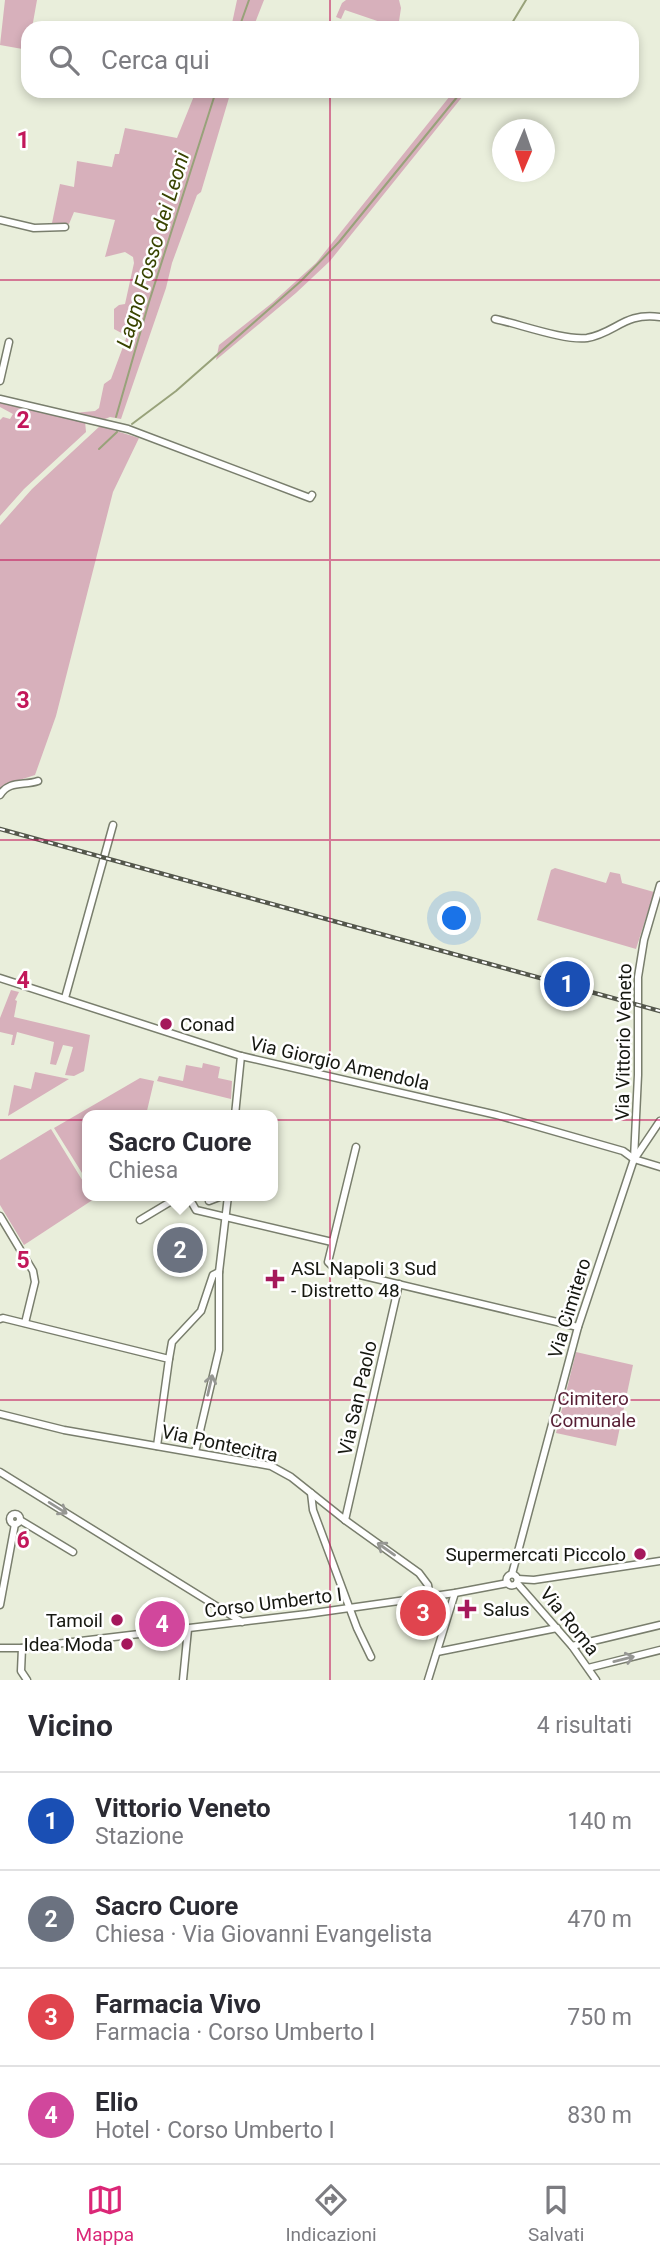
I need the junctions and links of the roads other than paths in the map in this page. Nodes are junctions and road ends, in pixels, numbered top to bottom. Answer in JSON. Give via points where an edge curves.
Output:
{"nodes":[{"id":1,"x":0,"y":220,"type":"edge"},
{"id":2,"x":65,"y":227,"type":"dead end"},
{"id":3,"x":660,"y":317,"type":"edge"},
{"id":4,"x":495,"y":319,"type":"dead end"},
{"id":5,"x":9,"y":342,"type":"dead end"},
{"id":6,"x":0,"y":381,"type":"edge"},
{"id":7,"x":0,"y":399,"type":"edge"},
{"id":8,"x":312,"y":495,"type":"dead end"},
{"id":9,"x":38,"y":781,"type":"dead end"},
{"id":10,"x":0,"y":795,"type":"edge"},
{"id":11,"x":113,"y":825,"type":"dead end"},
{"id":12,"x":660,"y":885,"type":"edge"},
{"id":13,"x":0,"y":978,"type":"edge"},
{"id":14,"x":65,"y":999,"type":"junction"},
{"id":15,"x":241,"y":1056,"type":"junction"},
{"id":16,"x":235,"y":1110,"type":"edge"},
{"id":17,"x":660,"y":1121,"type":"edge"},
{"id":18,"x":356,"y":1147,"type":"dead end"},
{"id":19,"x":634,"y":1159,"type":"junction"},
{"id":20,"x":660,"y":1167,"type":"edge"},
{"id":21,"x":172,"y":1201,"type":"edge"},
{"id":22,"x":191,"y":1201,"type":"edge"},
{"id":23,"x":227,"y":1201,"type":"edge"},
{"id":24,"x":0,"y":1216,"type":"edge"},
{"id":25,"x":224,"y":1217,"type":"junction"},
{"id":26,"x":140,"y":1220,"type":"dead end"},
{"id":27,"x":332,"y":1242,"type":"junction"},
{"id":28,"x":219,"y":1272,"type":"junction"},
{"id":29,"x":399,"y":1284,"type":"junction"},
{"id":30,"x":0,"y":1319,"type":"edge"},
{"id":31,"x":25,"y":1323,"type":"junction"},
{"id":32,"x":578,"y":1326,"type":"junction"},
{"id":33,"x":169,"y":1359,"type":"junction"},
{"id":34,"x":0,"y":1414,"type":"edge"},
{"id":35,"x":157,"y":1446,"type":"junction"},
{"id":36,"x":195,"y":1452,"type":"junction"},
{"id":37,"x":0,"y":1472,"type":"edge"},
{"id":38,"x":312,"y":1493,"type":"junction"},
{"id":39,"x":0,"y":1517,"type":"edge"},
{"id":40,"x":345,"y":1520,"type":"junction"},
{"id":41,"x":15,"y":1521,"type":"junction"},
{"id":42,"x":73,"y":1552,"type":"dead end"},
{"id":43,"x":660,"y":1561,"type":"edge"},
{"id":44,"x":512,"y":1574,"type":"junction"},
{"id":45,"x":518,"y":1581,"type":"junction"},
{"id":46,"x":508,"y":1583,"type":"junction"},
{"id":47,"x":455,"y":1593,"type":"junction"},
{"id":48,"x":430,"y":1597,"type":"junction"},
{"id":49,"x":0,"y":1605,"type":"edge"},
{"id":50,"x":351,"y":1608,"type":"junction"},
{"id":51,"x":242,"y":1622,"type":"junction"},
{"id":52,"x":660,"y":1625,"type":"edge"},
{"id":53,"x":557,"y":1628,"type":"junction"},
{"id":54,"x":188,"y":1629,"type":"junction"},
{"id":55,"x":572,"y":1646,"type":"junction"},
{"id":56,"x":0,"y":1648,"type":"edge"},
{"id":57,"x":22,"y":1648,"type":"junction"},
{"id":58,"x":660,"y":1650,"type":"edge"},
{"id":59,"x":437,"y":1651,"type":"junction"},
{"id":60,"x":371,"y":1657,"type":"dead end"},
{"id":61,"x":588,"y":1668,"type":"junction"},
{"id":62,"x":27,"y":1680,"type":"edge"},
{"id":63,"x":183,"y":1680,"type":"edge"},
{"id":64,"x":428,"y":1680,"type":"edge"},
{"id":65,"x":596,"y":1680,"type":"edge"}],
"edges":[{"from":1,"to":2,"type":"street","via":[[34,228]]},
{"from":3,"to":4,"type":"street","via":[[635,317],[583,338]]},
{"from":5,"to":6,"type":"street"},
{"from":7,"to":8,"type":"street","via":[[128,429]]},
{"from":9,"to":10,"type":"street","via":[[11,785]]},
{"from":11,"to":14,"type":"street"},
{"from":12,"to":19,"type":"street","name":"Via Vittorio Veneto","via":[[643,940],[638,977]]},
{"from":13,"to":14,"type":"street","name":"Via Giorgio Amendola"},
{"from":14,"to":15,"type":"street","name":"Via Giorgio Amendola"},
{"from":15,"to":16,"type":"street"},
{"from":15,"to":19,"type":"street","name":"Via Giorgio Amendola","via":[[497,1115],[623,1151]]},
{"from":17,"to":19,"type":"street"},
{"from":18,"to":27,"type":"street"},
{"from":19,"to":20,"type":"street"},
{"from":19,"to":32,"type":"street","name":"Via Cimitero"},
{"from":21,"to":26,"type":"street"},
{"from":22,"to":25,"type":"street","via":[[197,1210]]},
{"from":23,"to":25,"type":"street"},
{"from":24,"to":31,"type":"street","via":[[36,1282]]},
{"from":25,"to":27,"type":"street"},
{"from":25,"to":28,"type":"street"},
{"from":27,"to":29,"type":"street","via":[[328,1262],[335,1269]]},
{"from":28,"to":33,"type":"street","via":[[213,1275],[201,1311],[172,1342]]},
{"from":36,"to":28,"type":"street","one_way":true,"via":[[219,1350]]},
{"from":29,"to":32,"type":"street"},
{"from":29,"to":40,"type":"street","name":"Via San Paolo"},
{"from":30,"to":31,"type":"street"},
{"from":31,"to":33,"type":"street"},
{"from":32,"to":44,"type":"street","name":"Via Cimitero"},
{"from":33,"to":35,"type":"street"},
{"from":34,"to":35,"type":"street","name":"Via Pontecitra"},
{"from":35,"to":36,"type":"street","name":"Via Pontecitra"},
{"from":36,"to":38,"type":"street","name":"Via Pontecitra","via":[[271,1466]]},
{"from":37,"to":51,"type":"street","one_way":true},
{"from":38,"to":40,"type":"street","name":"Via Pontecitra"},
{"from":38,"to":50,"type":"street","via":[[313,1510]]},
{"from":39,"to":41,"type":"street"},
{"from":48,"to":40,"type":"street","name":"Via Pontecitra","one_way":true,"via":[[419,1573]]},
{"from":41,"to":42,"type":"street"},
{"from":41,"to":49,"type":"street"},
{"from":43,"to":45,"type":"street","name":"Corso Umberto I"},
{"from":44,"to":45,"type":"street","name":"Via Roma"},
{"from":44,"to":46,"type":"street","name":"Via Cimitero"},
{"from":45,"to":46,"type":"street","name":"Corso Umberto I"},
{"from":45,"to":53,"type":"street","name":"Via Roma"},
{"from":46,"to":47,"type":"street","name":"Corso Umberto I"},
{"from":47,"to":48,"type":"street","name":"Corso Umberto I"},
{"from":47,"to":59,"type":"street"},
{"from":48,"to":50,"type":"street","name":"Corso Umberto I"},
{"from":50,"to":51,"type":"street","name":"Corso Umberto I"},
{"from":50,"to":60,"type":"street"},
{"from":51,"to":54,"type":"street","name":"Corso Umberto I"},
{"from":52,"to":55,"type":"street"},
{"from":53,"to":55,"type":"street","name":"Via Roma"},
{"from":53,"to":59,"type":"street"},
{"from":54,"to":57,"type":"street","name":"Corso Umberto I"},
{"from":54,"to":63,"type":"street"},
{"from":55,"to":61,"type":"street","name":"Via Roma"},
{"from":56,"to":57,"type":"street","name":"Corso Umberto I"},
{"from":57,"to":62,"type":"street","via":[[20,1671]]},
{"from":61,"to":58,"type":"street","one_way":true},
{"from":59,"to":64,"type":"street"},
{"from":61,"to":65,"type":"street","name":"Via Roma"}]}
